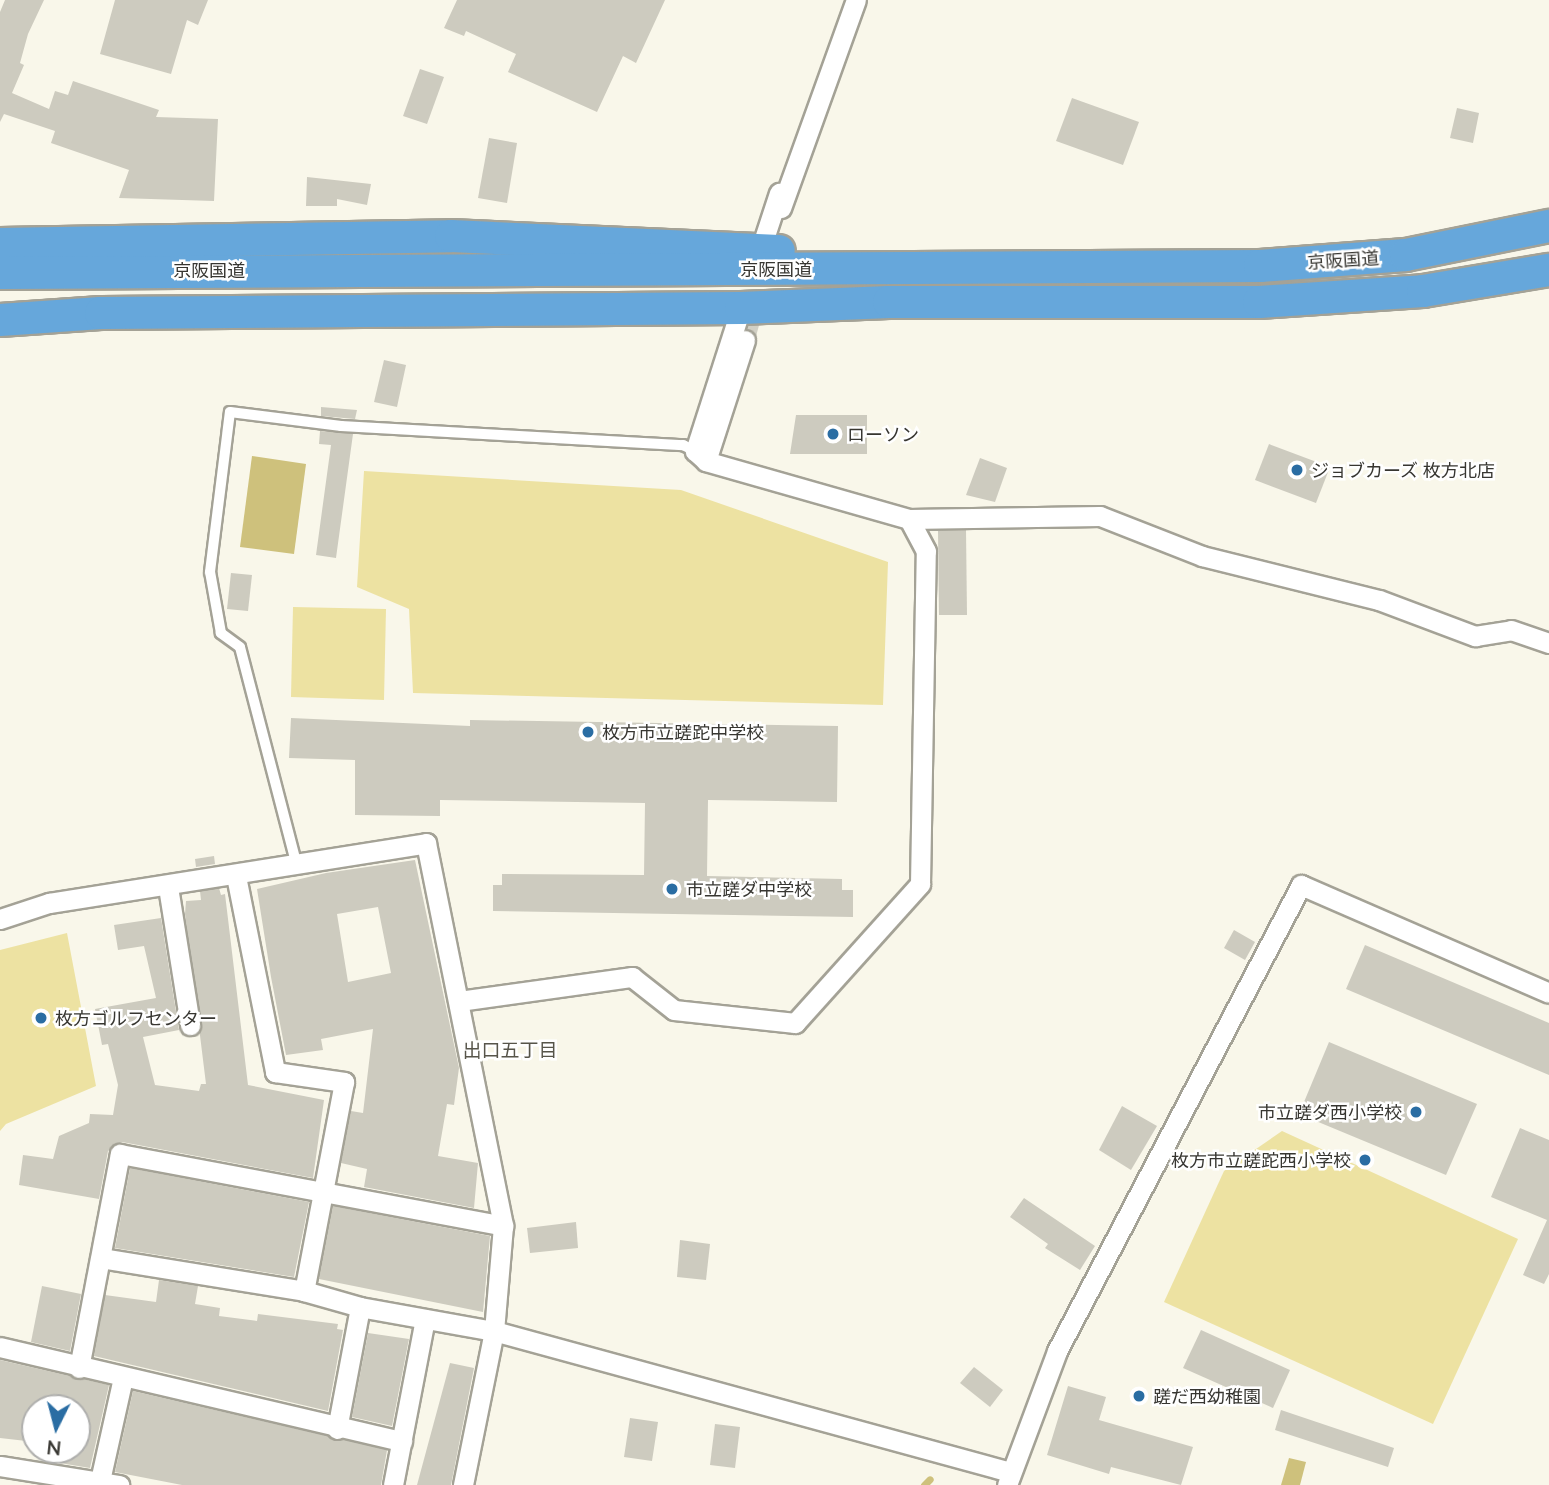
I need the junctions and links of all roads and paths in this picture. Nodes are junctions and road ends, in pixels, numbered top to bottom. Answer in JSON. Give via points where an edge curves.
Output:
{"nodes":[{"id":1,"x":856,"y":0,"type":"edge"},
{"id":2,"x":830,"y":68,"type":"junction"},
{"id":3,"x":781,"y":208,"type":"dead end"},
{"id":4,"x":1549,"y":226,"type":"edge"},
{"id":5,"x":0,"y":244,"type":"edge"},
{"id":6,"x":761,"y":248,"type":"junction"},
{"id":7,"x":886,"y":269,"type":"junction"},
{"id":8,"x":1549,"y":271,"type":"edge"},
{"id":9,"x":0,"y":273,"type":"edge"},
{"id":10,"x":741,"y":308,"type":"junction"},
{"id":11,"x":0,"y":320,"type":"edge"},
{"id":12,"x":745,"y":340,"type":"tunnel mouth"},
{"id":13,"x":700,"y":456,"type":"junction"},
{"id":14,"x":909,"y":519,"type":"junction"},
{"id":15,"x":1549,"y":643,"type":"edge"},
{"id":16,"x":297,"y":866,"type":"junction"},
{"id":17,"x":236,"y":876,"type":"junction"},
{"id":18,"x":168,"y":887,"type":"junction"},
{"id":19,"x":0,"y":919,"type":"edge"},
{"id":20,"x":1549,"y":993,"type":"edge"},
{"id":21,"x":459,"y":1001,"type":"junction"},
{"id":22,"x":190,"y":1025,"type":"dead end"},
{"id":23,"x":323,"y":1192,"type":"junction"},
{"id":24,"x":503,"y":1226,"type":"junction"},
{"id":25,"x":101,"y":1258,"type":"junction"},
{"id":26,"x":304,"y":1291,"type":"junction"},
{"id":27,"x":359,"y":1307,"type":"junction"},
{"id":28,"x":425,"y":1319,"type":"junction"},
{"id":29,"x":494,"y":1331,"type":"junction"},
{"id":30,"x":0,"y":1347,"type":"edge"},
{"id":31,"x":79,"y":1368,"type":"junction"},
{"id":32,"x":123,"y":1378,"type":"junction"},
{"id":33,"x":337,"y":1429,"type":"junction"},
{"id":34,"x":402,"y":1441,"type":"junction"},
{"id":35,"x":0,"y":1466,"type":"edge"},
{"id":36,"x":1009,"y":1478,"type":"edge"},
{"id":37,"x":106,"y":1484,"type":"edge"},
{"id":38,"x":393,"y":1485,"type":"edge"},
{"id":39,"x":463,"y":1485,"type":"edge"}],
"edges":[{"from":1,"to":2,"type":"street"},
{"from":2,"to":3,"type":"street"},
{"from":2,"to":6,"type":"street","via":[[813,84]]},
{"from":4,"to":7,"type":"highway","name":"京阪国道","via":[[1406,255],[1260,266]]},
{"from":5,"to":6,"type":"highway","via":[[451,236]]},
{"from":6,"to":7,"type":"highway"},
{"from":7,"to":9,"type":"highway","name":"京阪国道"},
{"from":8,"to":10,"type":"highway","name":"京阪国道","via":[[1423,291],[1259,302],[889,302]]},
{"from":10,"to":11,"type":"highway","name":"京阪国道","via":[[101,313]]},
{"from":10,"to":13,"type":"street"},
{"from":12,"to":13,"type":"street"},
{"from":13,"to":14,"type":"street"},
{"from":13,"to":16,"type":"lane","via":[[683,445],[341,426],[230,412],[210,572],[221,633],[240,647]]},
{"from":14,"to":15,"type":"street","via":[[1100,516],[1202,556],[1379,600],[1475,636],[1511,630]]},
{"from":14,"to":21,"type":"street","via":[[926,551],[920,884],[795,1023],[674,1010],[632,977]]},
{"from":16,"to":17,"type":"street"},
{"from":16,"to":21,"type":"street","via":[[426,843]]},
{"from":17,"to":18,"type":"street"},
{"from":17,"to":23,"type":"street","via":[[275,1072],[344,1082]]},
{"from":18,"to":19,"type":"street","via":[[49,903]]},
{"from":18,"to":22,"type":"street"},
{"from":20,"to":36,"type":"street","via":[[1301,885],[1058,1351]]},
{"from":21,"to":24,"type":"street"},
{"from":23,"to":24,"type":"street"},
{"from":23,"to":25,"type":"street","via":[[120,1154]]},
{"from":23,"to":26,"type":"street"},
{"from":24,"to":29,"type":"street"},
{"from":25,"to":26,"type":"street"},
{"from":25,"to":31,"type":"street"},
{"from":26,"to":27,"type":"street"},
{"from":27,"to":28,"type":"street"},
{"from":27,"to":33,"type":"street"},
{"from":28,"to":29,"type":"street"},
{"from":28,"to":34,"type":"street"},
{"from":29,"to":36,"type":"street"},
{"from":29,"to":39,"type":"street"},
{"from":30,"to":31,"type":"street"},
{"from":31,"to":32,"type":"street"},
{"from":32,"to":33,"type":"street"},
{"from":32,"to":37,"type":"street"},
{"from":33,"to":34,"type":"street"},
{"from":34,"to":38,"type":"street"},
{"from":35,"to":37,"type":"street"}]}
